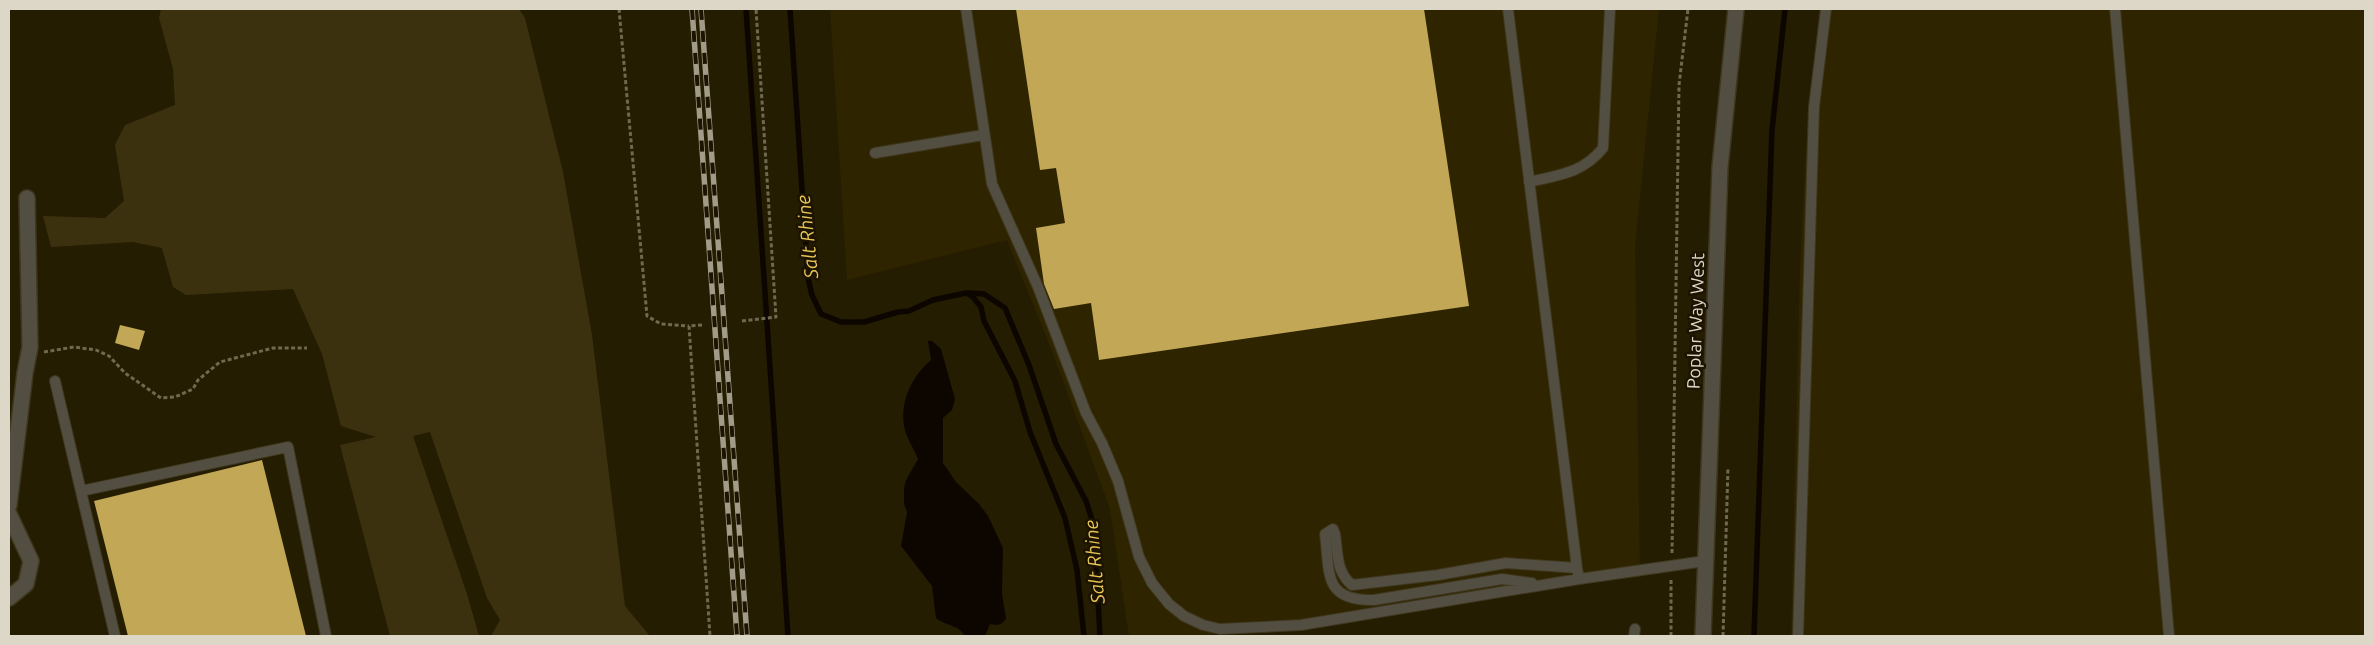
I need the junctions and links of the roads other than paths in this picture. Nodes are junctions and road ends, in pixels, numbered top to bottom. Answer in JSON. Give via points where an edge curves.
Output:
{"nodes":[{"id":1,"x":966,"y":9,"type":"edge"},
{"id":2,"x":1508,"y":9,"type":"edge"},
{"id":3,"x":1610,"y":9,"type":"edge"},
{"id":4,"x":1736,"y":9,"type":"edge"},
{"id":5,"x":1826,"y":9,"type":"edge"},
{"id":6,"x":2115,"y":9,"type":"edge"},
{"id":7,"x":984,"y":135,"type":"junction"},
{"id":8,"x":875,"y":153,"type":"dead end"},
{"id":9,"x":1529,"y":182,"type":"junction"},
{"id":10,"x":27,"y":198,"type":"dead end"},
{"id":11,"x":55,"y":381,"type":"dead end"},
{"id":12,"x":81,"y":492,"type":"junction"},
{"id":13,"x":9,"y":505,"type":"edge"},
{"id":14,"x":9,"y":514,"type":"edge"},
{"id":15,"x":1705,"y":561,"type":"junction"},
{"id":16,"x":1577,"y":568,"type":"junction"},
{"id":17,"x":1579,"y":579,"type":"junction"},
{"id":18,"x":1541,"y":585,"type":"junction"},
{"id":19,"x":9,"y":598,"type":"edge"},
{"id":20,"x":115,"y":636,"type":"edge"},
{"id":21,"x":326,"y":636,"type":"edge"},
{"id":22,"x":1703,"y":636,"type":"edge"},
{"id":23,"x":1798,"y":636,"type":"edge"},
{"id":24,"x":2169,"y":636,"type":"edge"}],
"edges":[{"from":1,"to":7,"type":"lane"},
{"from":2,"to":9,"type":"lane"},
{"from":3,"to":9,"type":"lane","via":[[1602,148],[1592,161],[1573,171]]},
{"from":4,"to":15,"type":"street","name":"Poplar Way West","via":[[1720,167]]},
{"from":5,"to":23,"type":"lane","via":[[1814,107]]},
{"from":6,"to":24,"type":"lane"},
{"from":7,"to":8,"type":"lane"},
{"from":7,"to":18,"type":"lane","via":[[992,184],[1038,287],[1086,413],[1118,481],[1139,557],[1152,583],[1169,604],[1184,616],[1220,629],[1283,626]]},
{"from":9,"to":16,"type":"lane"},
{"from":10,"to":13,"type":"street","via":[[29,354]]},
{"from":11,"to":12,"type":"lane"},
{"from":12,"to":20,"type":"lane"},
{"from":12,"to":21,"type":"lane","via":[[288,447]]},
{"from":14,"to":19,"type":"street","via":[[31,561],[26,584]]},
{"from":15,"to":17,"type":"lane"},
{"from":15,"to":22,"type":"street","name":"Poplar Way West"},
{"from":16,"to":17,"type":"lane"},
{"from":16,"to":18,"type":"lane","via":[[1506,563],[1352,585],[1343,578],[1335,534],[1332,529],[1325,534],[1334,588],[1355,600],[1374,600],[1502,579]]},
{"from":17,"to":18,"type":"lane"}]}
